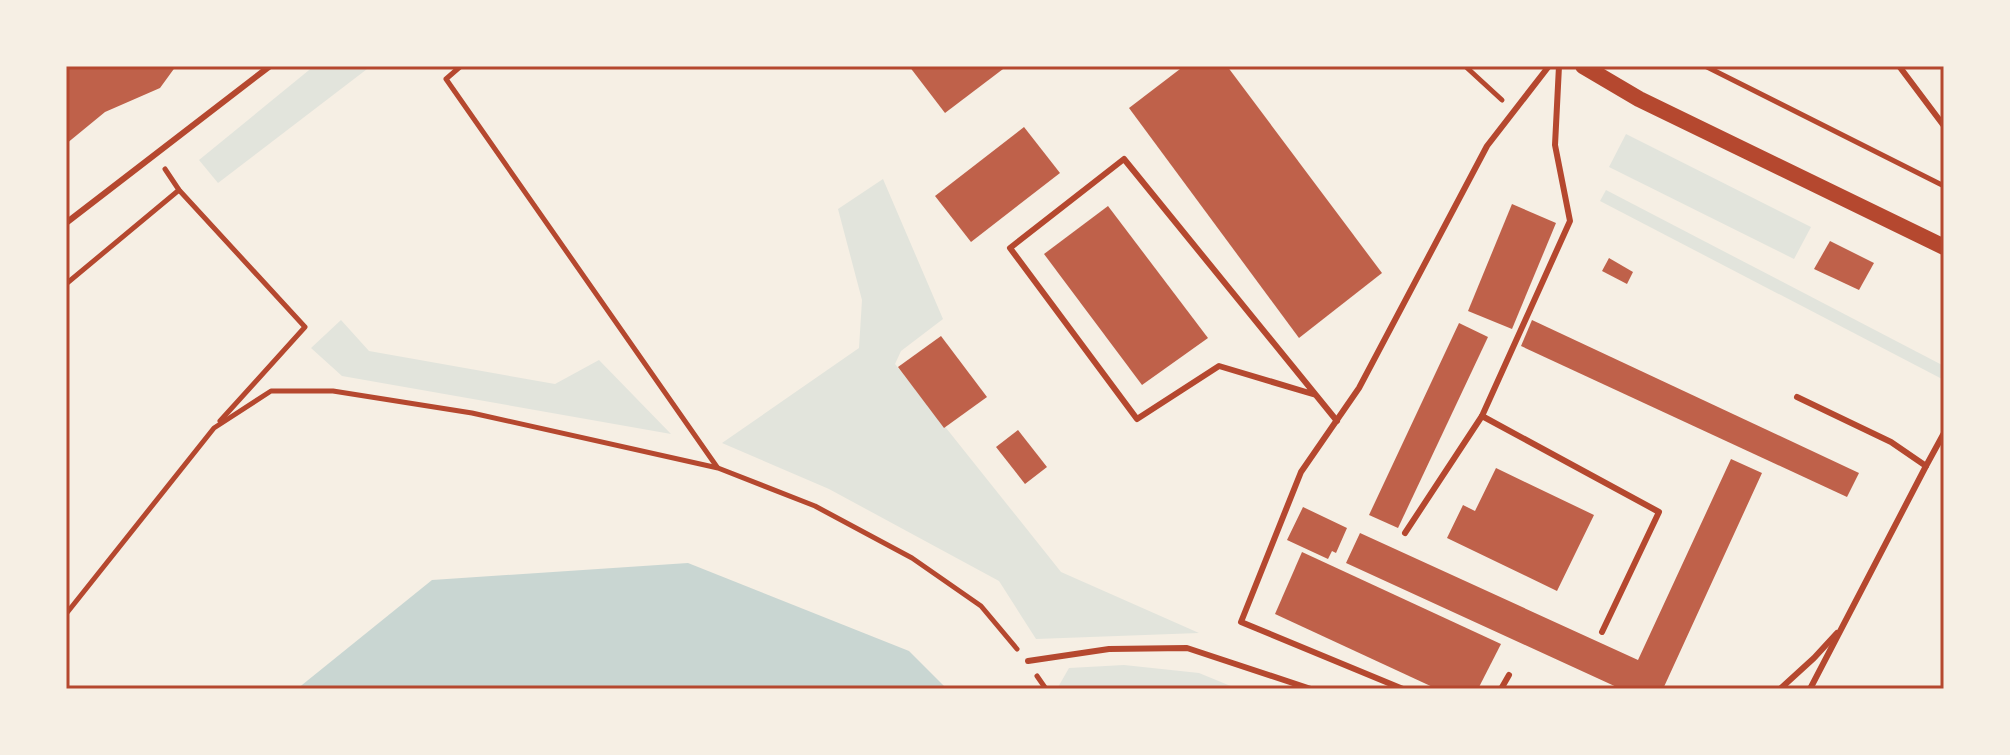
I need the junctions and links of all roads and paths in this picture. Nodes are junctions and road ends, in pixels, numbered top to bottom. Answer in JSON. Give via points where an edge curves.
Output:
{"nodes":[{"id":1,"x":270,"y":66,"type":"edge"},
{"id":2,"x":461,"y":66,"type":"edge"},
{"id":3,"x":1465,"y":66,"type":"edge"},
{"id":4,"x":1549,"y":66,"type":"edge"},
{"id":5,"x":1559,"y":66,"type":"edge"},
{"id":6,"x":1583,"y":66,"type":"edge"},
{"id":7,"x":1705,"y":66,"type":"edge"},
{"id":8,"x":1899,"y":66,"type":"edge"},
{"id":9,"x":1514,"y":111,"type":"junction"},
{"id":10,"x":1944,"y":126,"type":"edge"},
{"id":11,"x":156,"y":155,"type":"junction"},
{"id":12,"x":1944,"y":186,"type":"edge"},
{"id":13,"x":179,"y":190,"type":"junction"},
{"id":14,"x":66,"y":223,"type":"edge"},
{"id":15,"x":1944,"y":247,"type":"edge"},
{"id":16,"x":66,"y":284,"type":"edge"},
{"id":17,"x":1316,"y":395,"type":"junction"},
{"id":18,"x":1797,"y":397,"type":"dead end"},
{"id":19,"x":1482,"y":416,"type":"junction"},
{"id":20,"x":1337,"y":421,"type":"junction"},
{"id":21,"x":214,"y":428,"type":"junction"},
{"id":22,"x":1944,"y":433,"type":"edge"},
{"id":23,"x":1926,"y":466,"type":"junction"},
{"id":24,"x":718,"y":468,"type":"junction"},
{"id":25,"x":1405,"y":533,"type":"dead end"},
{"id":26,"x":66,"y":614,"type":"edge"},
{"id":27,"x":1844,"y":625,"type":"junction"},
{"id":28,"x":1602,"y":632,"type":"dead end"},
{"id":29,"x":1028,"y":661,"type":"junction"},
{"id":30,"x":1509,"y":675,"type":"dead end"},
{"id":31,"x":1046,"y":689,"type":"edge"},
{"id":32,"x":1311,"y":689,"type":"edge"},
{"id":33,"x":1403,"y":689,"type":"edge"},
{"id":34,"x":1501,"y":689,"type":"edge"},
{"id":35,"x":1780,"y":689,"type":"edge"},
{"id":36,"x":1810,"y":689,"type":"edge"}],
"edges":[{"from":1,"to":11,"type":"lane"},
{"from":2,"to":24,"type":"path","via":[[446,79]]},
{"from":3,"to":9,"type":"path"},
{"from":4,"to":9,"type":"lane"},
{"from":5,"to":19,"type":"lane","via":[[1555,145],[1570,221]]},
{"from":6,"to":15,"type":"main road","via":[[1639,99]]},
{"from":7,"to":12,"type":"path"},
{"from":8,"to":10,"type":"lane"},
{"from":9,"to":20,"type":"lane","via":[[1487,146]]},
{"from":11,"to":13,"type":"path"},
{"from":11,"to":14,"type":"lane"},
{"from":13,"to":16,"type":"path"},
{"from":13,"to":21,"type":"path","via":[[305,327]]},
{"from":17,"to":17,"type":"lane","via":[[1124,159],[1010,248],[1137,419],[1219,366]]},
{"from":17,"to":20,"type":"lane"},
{"from":18,"to":23,"type":"lane","via":[[1891,442]]},
{"from":19,"to":25,"type":"lane"},
{"from":19,"to":28,"type":"lane","via":[[1659,512]]},
{"from":20,"to":33,"type":"lane","via":[[1301,472],[1241,622]]},
{"from":21,"to":24,"type":"path","via":[[271,391],[333,391],[472,413]]},
{"from":21,"to":26,"type":"path"},
{"from":22,"to":23,"type":"lane"},
{"from":23,"to":27,"type":"lane"},
{"from":24,"to":29,"type":"path","via":[[815,506],[912,558],[981,606]]},
{"from":27,"to":35,"type":"lane"},
{"from":27,"to":36,"type":"lane"},
{"from":29,"to":31,"type":"path"},
{"from":29,"to":32,"type":"lane","via":[[1109,649],[1187,648]]},
{"from":30,"to":34,"type":"lane"}]}
